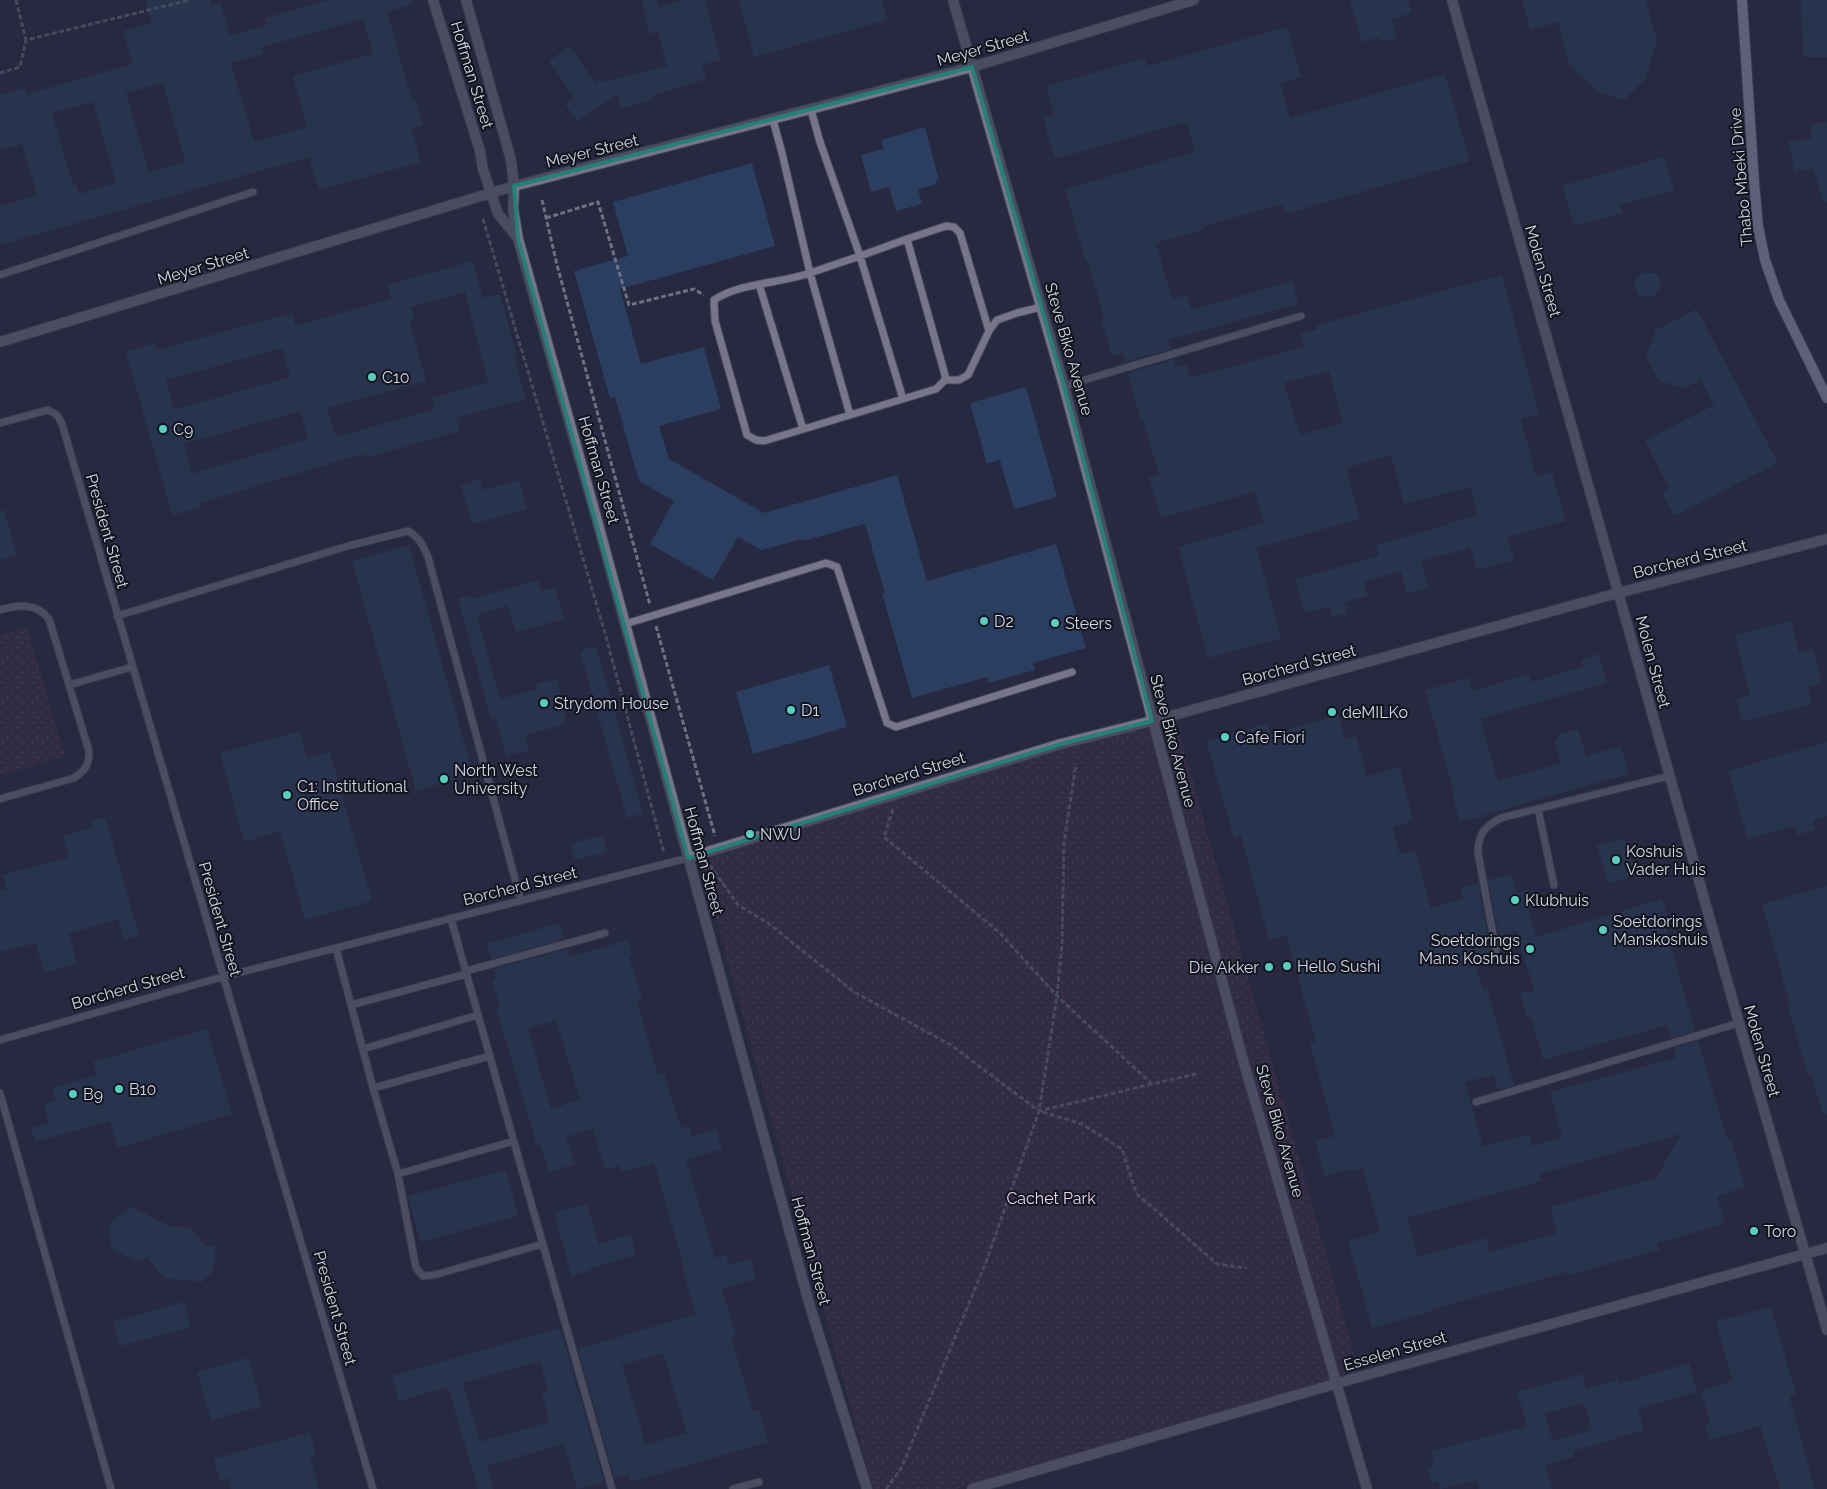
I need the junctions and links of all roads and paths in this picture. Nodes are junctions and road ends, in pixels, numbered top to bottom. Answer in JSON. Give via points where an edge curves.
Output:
{"nodes":[{"id":1,"x":16,"y":0,"type":"edge"},
{"id":2,"x":190,"y":0,"type":"edge"},
{"id":3,"x":433,"y":0,"type":"edge"},
{"id":4,"x":466,"y":0,"type":"edge"},
{"id":5,"x":953,"y":0,"type":"edge"},
{"id":6,"x":1194,"y":0,"type":"edge"},
{"id":7,"x":1452,"y":0,"type":"edge"},
{"id":8,"x":1742,"y":0,"type":"edge"},
{"id":9,"x":26,"y":40,"type":"junction"},
{"id":10,"x":972,"y":67,"type":"junction"},
{"id":11,"x":0,"y":73,"type":"edge"},
{"id":12,"x":811,"y":110,"type":"junction"},
{"id":13,"x":773,"y":120,"type":"junction"},
{"id":14,"x":514,"y":186,"type":"junction"},
{"id":15,"x":253,"y":192,"type":"dead end"},
{"id":16,"x":491,"y":194,"type":"junction"},
{"id":17,"x":542,"y":200,"type":"dead end"},
{"id":18,"x":546,"y":218,"type":"junction"},
{"id":19,"x":483,"y":219,"type":"dead end"},
{"id":20,"x":518,"y":239,"type":"junction"},
{"id":21,"x":907,"y":240,"type":"junction"},
{"id":22,"x":860,"y":256,"type":"junction"},
{"id":23,"x":810,"y":273,"type":"junction"},
{"id":24,"x":0,"y":275,"type":"edge"},
{"id":25,"x":759,"y":284,"type":"junction"},
{"id":26,"x":714,"y":300,"type":"junction"},
{"id":27,"x":1042,"y":307,"type":"junction"},
{"id":28,"x":1301,"y":316,"type":"dead end"},
{"id":29,"x":988,"y":331,"type":"junction"},
{"id":30,"x":3,"y":341,"type":"edge"},
{"id":31,"x":945,"y":380,"type":"junction"},
{"id":32,"x":1064,"y":386,"type":"junction"},
{"id":33,"x":1827,"y":398,"type":"edge"},
{"id":34,"x":903,"y":399,"type":"junction"},
{"id":35,"x":850,"y":415,"type":"junction"},
{"id":36,"x":0,"y":423,"type":"edge"},
{"id":37,"x":803,"y":429,"type":"junction"},
{"id":38,"x":1827,"y":539,"type":"edge"},
{"id":39,"x":1618,"y":592,"type":"junction"},
{"id":40,"x":0,"y":610,"type":"edge"},
{"id":41,"x":117,"y":616,"type":"junction"},
{"id":42,"x":653,"y":616,"type":"junction"},
{"id":43,"x":625,"y":624,"type":"junction"},
{"id":44,"x":132,"y":667,"type":"junction"},
{"id":45,"x":1072,"y":672,"type":"dead end"},
{"id":46,"x":69,"y":685,"type":"junction"},
{"id":47,"x":1152,"y":721,"type":"junction"},
{"id":48,"x":1076,"y":764,"type":"dead end"},
{"id":49,"x":1669,"y":776,"type":"junction"},
{"id":50,"x":898,"y":793,"type":"junction"},
{"id":51,"x":0,"y":799,"type":"edge"},
{"id":52,"x":1538,"y":809,"type":"junction"},
{"id":53,"x":719,"y":849,"type":"junction"},
{"id":54,"x":702,"y":854,"type":"junction"},
{"id":55,"x":688,"y":858,"type":"junction"},
{"id":56,"x":667,"y":864,"type":"junction"},
{"id":57,"x":1554,"y":884,"type":"dead end"},
{"id":58,"x":521,"y":901,"type":"junction"},
{"id":59,"x":451,"y":919,"type":"junction"},
{"id":60,"x":604,"y":933,"type":"dead end"},
{"id":61,"x":336,"y":948,"type":"junction"},
{"id":62,"x":1496,"y":950,"type":"dead end"},
{"id":63,"x":466,"y":973,"type":"junction"},
{"id":64,"x":222,"y":977,"type":"junction"},
{"id":65,"x":1057,"y":996,"type":"junction"},
{"id":66,"x":351,"y":1005,"type":"junction"},
{"id":67,"x":478,"y":1015,"type":"junction"},
{"id":68,"x":1738,"y":1023,"type":"junction"},
{"id":69,"x":0,"y":1040,"type":"edge"},
{"id":70,"x":363,"y":1049,"type":"junction"},
{"id":71,"x":490,"y":1056,"type":"junction"},
{"id":72,"x":1196,"y":1074,"type":"dead end"},
{"id":73,"x":1152,"y":1084,"type":"junction"},
{"id":74,"x":373,"y":1088,"type":"junction"},
{"id":75,"x":0,"y":1093,"type":"edge"},
{"id":76,"x":1476,"y":1102,"type":"dead end"},
{"id":77,"x":1039,"y":1111,"type":"junction"},
{"id":78,"x":514,"y":1140,"type":"junction"},
{"id":79,"x":398,"y":1174,"type":"junction"},
{"id":80,"x":543,"y":1244,"type":"junction"},
{"id":81,"x":1827,"y":1248,"type":"edge"},
{"id":82,"x":1805,"y":1254,"type":"junction"},
{"id":83,"x":1246,"y":1268,"type":"dead end"},
{"id":84,"x":1827,"y":1330,"type":"edge"},
{"id":85,"x":1337,"y":1383,"type":"junction"},
{"id":86,"x":759,"y":1482,"type":"dead end"},
{"id":87,"x":111,"y":1489,"type":"edge"},
{"id":88,"x":373,"y":1489,"type":"edge"},
{"id":89,"x":612,"y":1489,"type":"edge"},
{"id":90,"x":733,"y":1489,"type":"edge"},
{"id":91,"x":866,"y":1489,"type":"edge"},
{"id":92,"x":886,"y":1489,"type":"edge"},
{"id":93,"x":972,"y":1489,"type":"edge"},
{"id":94,"x":1367,"y":1489,"type":"edge"}],
"edges":[{"from":1,"to":9,"type":"path"},
{"from":2,"to":9,"type":"path"},
{"from":3,"to":16,"type":"street","name":"Hoffman Street"},
{"from":4,"to":14,"type":"street","name":"Hoffman Street","via":[[511,160]]},
{"from":5,"to":10,"type":"street","name":"Steve Biko Avenue"},
{"from":6,"to":10,"type":"street","name":"Meyer Street"},
{"from":7,"to":39,"type":"street","name":"Molen Street"},
{"from":8,"to":33,"type":"main road","name":"Thabo Mbeki Drive","via":[[1758,226],[1765,260],[1779,300]]},
{"from":9,"to":11,"type":"path","via":[[20,67]]},
{"from":10,"to":12,"type":"street","name":"Meyer Street"},
{"from":10,"to":27,"type":"street","name":"Steve Biko Avenue"},
{"from":12,"to":13,"type":"street","name":"Meyer Street"},
{"from":12,"to":22,"type":"lane"},
{"from":13,"to":14,"type":"street","name":"Meyer Street"},
{"from":13,"to":23,"type":"lane"},
{"from":14,"to":16,"type":"street","name":"Meyer Street"},
{"from":14,"to":20,"type":"street","name":"Hoffman Street","via":[[513,209]]},
{"from":15,"to":24,"type":"lane"},
{"from":16,"to":20,"type":"street","name":"Hoffman Street","via":[[498,214]]},
{"from":16,"to":30,"type":"street","name":"Meyer Street"},
{"from":17,"to":18,"type":"path"},
{"from":18,"to":26,"type":"path","via":[[598,202],[629,305],[694,289]]},
{"from":18,"to":42,"type":"path","via":[[556,265]]},
{"from":19,"to":56,"type":"path","via":[[605,632]]},
{"from":20,"to":43,"type":"street","name":"Hoffman Street"},
{"from":21,"to":22,"type":"lane"},
{"from":21,"to":29,"type":"lane","via":[[946,226],[960,232]]},
{"from":21,"to":31,"type":"lane"},
{"from":22,"to":23,"type":"lane"},
{"from":22,"to":34,"type":"lane"},
{"from":23,"to":25,"type":"lane"},
{"from":23,"to":35,"type":"lane"},
{"from":25,"to":26,"type":"lane"},
{"from":25,"to":37,"type":"lane"},
{"from":26,"to":37,"type":"lane","via":[[715,321],[747,435],[764,441]]},
{"from":27,"to":29,"type":"lane","via":[[997,320]]},
{"from":27,"to":32,"type":"street","name":"Steve Biko Avenue"},
{"from":28,"to":32,"type":"lane"},
{"from":29,"to":31,"type":"lane","via":[[968,375],[959,380]]},
{"from":31,"to":34,"type":"lane","via":[[936,389]]},
{"from":32,"to":47,"type":"street","name":"Steve Biko Avenue"},
{"from":34,"to":35,"type":"lane"},
{"from":35,"to":37,"type":"lane"},
{"from":36,"to":41,"type":"lane","name":"President Street","via":[[48,410],[57,415]]},
{"from":38,"to":39,"type":"street","name":"Borcherd Street"},
{"from":39,"to":47,"type":"street","name":"Borcherd Street"},
{"from":39,"to":49,"type":"street","name":"Molen Street"},
{"from":40,"to":46,"type":"lane","via":[[22,605],[44,612]]},
{"from":41,"to":44,"type":"lane","name":"President Street"},
{"from":41,"to":58,"type":"lane","via":[[348,546],[408,531],[418,536],[428,557]]},
{"from":42,"to":43,"type":"lane"},
{"from":42,"to":45,"type":"lane","via":[[826,563],[837,567],[887,723],[896,727]]},
{"from":42,"to":53,"type":"path"},
{"from":43,"to":55,"type":"street","name":"Hoffman Street"},
{"from":44,"to":46,"type":"lane"},
{"from":44,"to":64,"type":"lane","name":"President Street"},
{"from":46,"to":51,"type":"lane","via":[[88,751],[89,763],[84,772],[74,778]]},
{"from":47,"to":50,"type":"street","name":"Borcherd Street"},
{"from":47,"to":85,"type":"street","name":"Steve Biko Avenue","via":[[1241,1051]]},
{"from":48,"to":65,"type":"path","via":[[1064,843],[1062,944]]},
{"from":49,"to":52,"type":"lane"},
{"from":49,"to":68,"type":"street","name":"Molen Street"},
{"from":50,"to":53,"type":"street","name":"Borcherd Street"},
{"from":50,"to":65,"type":"path","via":[[884,837],[1000,933]]},
{"from":52,"to":57,"type":"lane"},
{"from":52,"to":62,"type":"lane","via":[[1501,818],[1484,830],[1478,841]]},
{"from":53,"to":54,"type":"street","name":"Borcherd Street"},
{"from":54,"to":55,"type":"street","name":"Borcherd Street"},
{"from":54,"to":77,"type":"path","via":[[738,905],[768,923],[854,992],[951,1045]]},
{"from":55,"to":56,"type":"lane","name":"Borcherd Street"},
{"from":55,"to":91,"type":"street","name":"Hoffman Street","via":[[809,1303]]},
{"from":56,"to":58,"type":"lane","name":"Borcherd Street"},
{"from":58,"to":59,"type":"lane","name":"Borcherd Street"},
{"from":59,"to":61,"type":"lane","name":"Borcherd Street"},
{"from":59,"to":63,"type":"lane"},
{"from":60,"to":63,"type":"lane"},
{"from":61,"to":64,"type":"lane","name":"Borcherd Street"},
{"from":61,"to":66,"type":"lane"},
{"from":63,"to":66,"type":"lane"},
{"from":63,"to":67,"type":"lane"},
{"from":64,"to":69,"type":"lane","name":"Borcherd Street"},
{"from":64,"to":88,"type":"lane","name":"President Street"},
{"from":65,"to":73,"type":"path"},
{"from":65,"to":77,"type":"path"},
{"from":66,"to":70,"type":"lane"},
{"from":67,"to":70,"type":"lane"},
{"from":67,"to":71,"type":"lane"},
{"from":68,"to":76,"type":"lane"},
{"from":68,"to":82,"type":"street","name":"Molen Street"},
{"from":70,"to":74,"type":"lane"},
{"from":71,"to":74,"type":"lane"},
{"from":71,"to":78,"type":"lane"},
{"from":72,"to":73,"type":"path"},
{"from":73,"to":77,"type":"path"},
{"from":74,"to":79,"type":"lane"},
{"from":75,"to":87,"type":"lane"},
{"from":77,"to":83,"type":"path","via":[[1082,1124],[1122,1150],[1136,1193],[1217,1264]]},
{"from":77,"to":92,"type":"path","via":[[986,1262],[901,1469]]},
{"from":78,"to":79,"type":"lane"},
{"from":78,"to":80,"type":"lane"},
{"from":79,"to":80,"type":"lane","via":[[414,1260],[423,1276]]},
{"from":80,"to":89,"type":"lane"},
{"from":81,"to":82,"type":"street","name":"Esselen Street"},
{"from":82,"to":84,"type":"street","name":"Molen Street"},
{"from":82,"to":85,"type":"street","name":"Esselen Street"},
{"from":85,"to":93,"type":"street","name":"Esselen Street"},
{"from":85,"to":94,"type":"street","name":"Steve Biko Avenue"},
{"from":86,"to":90,"type":"lane"}]}
